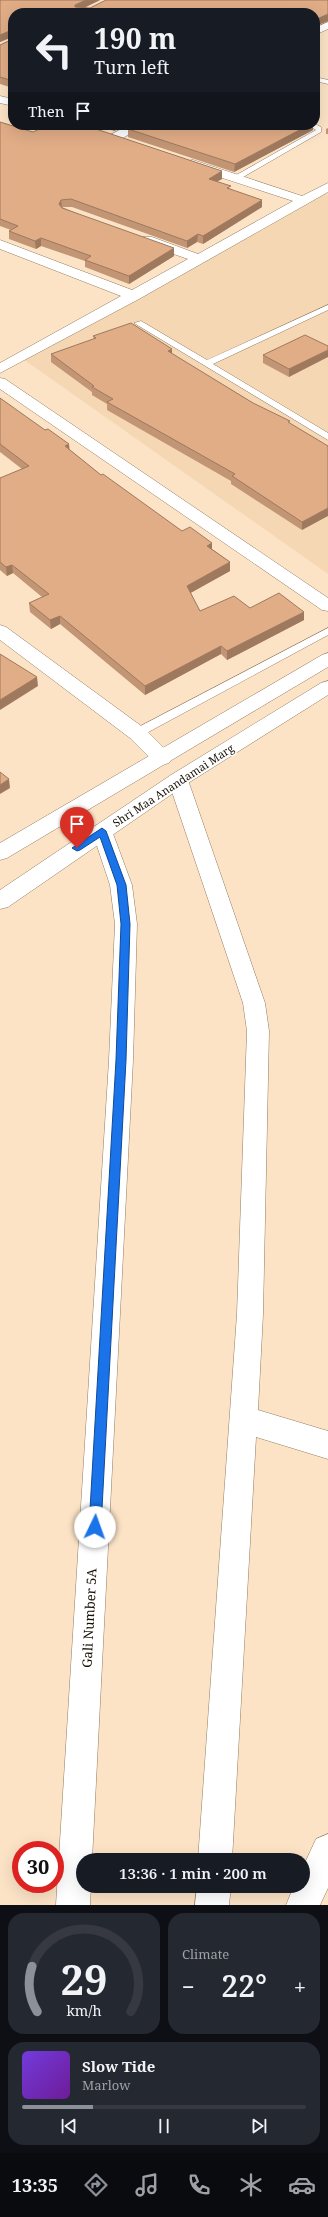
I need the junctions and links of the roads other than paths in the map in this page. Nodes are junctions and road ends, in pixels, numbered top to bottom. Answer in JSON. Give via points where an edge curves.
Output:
{"nodes":[{"id":1,"x":328,"y":126,"type":"edge"},
{"id":2,"x":129,"y":130,"type":"edge"},
{"id":3,"x":319,"y":131,"type":"joint"},
{"id":4,"x":99,"y":132,"type":"edge"},
{"id":5,"x":114,"y":138,"type":"junction"},
{"id":6,"x":129,"y":142,"type":"edge"},
{"id":7,"x":182,"y":160,"type":"edge"},
{"id":8,"x":235,"y":178,"type":"junction"},
{"id":9,"x":328,"y":186,"type":"edge"},
{"id":10,"x":304,"y":201,"type":"junction"},
{"id":11,"x":133,"y":235,"type":"edge"},
{"id":12,"x":0,"y":244,"type":"edge"},
{"id":13,"x":200,"y":259,"type":"junction"},
{"id":14,"x":134,"y":296,"type":"junction"},
{"id":15,"x":328,"y":307,"type":"edge"},
{"id":16,"x":138,"y":324,"type":"dead end"},
{"id":17,"x":206,"y":364,"type":"junction"},
{"id":18,"x":0,"y":369,"type":"edge"},
{"id":19,"x":0,"y":382,"type":"edge"},
{"id":20,"x":327,"y":436,"type":"edge"},
{"id":21,"x":328,"y":606,"type":"edge"},
{"id":22,"x":0,"y":631,"type":"edge"},
{"id":23,"x":328,"y":631,"type":"edge"},
{"id":24,"x":328,"y":659,"type":"edge"},
{"id":25,"x":328,"y":687,"type":"edge"},
{"id":26,"x":137,"y":733,"type":"junction"},
{"id":27,"x":162,"y":758,"type":"junction"},
{"id":28,"x":178,"y":780,"type":"junction"},
{"id":29,"x":102,"y":831,"type":"junction"},
{"id":30,"x":0,"y":853,"type":"edge"},
{"id":31,"x":0,"y":900,"type":"edge"},
{"id":32,"x":243,"y":1418,"type":"junction"},
{"id":33,"x":328,"y":1445,"type":"edge"},
{"id":34,"x":328,"y":1851,"type":"edge"},
{"id":35,"x":215,"y":1853,"type":"edge"},
{"id":36,"x":213,"y":1893,"type":"edge"},
{"id":37,"x":73,"y":1905,"type":"edge"},
{"id":38,"x":212,"y":1905,"type":"edge"},
{"id":39,"x":303,"y":1905,"type":"edge"}],
"edges":[{"from":1,"to":3,"type":"lane"},
{"from":2,"to":5,"type":"street"},
{"from":3,"to":8,"type":"lane"},
{"from":4,"to":5,"type":"street"},
{"from":5,"to":6,"type":"street"},
{"from":7,"to":8,"type":"street"},
{"from":8,"to":10,"type":"street"},
{"from":9,"to":10,"type":"street"},
{"from":10,"to":13,"type":"street"},
{"from":11,"to":13,"type":"street"},
{"from":12,"to":14,"type":"street"},
{"from":13,"to":14,"type":"street"},
{"from":14,"to":18,"type":"street"},
{"from":15,"to":17,"type":"lane"},
{"from":16,"to":17,"type":"lane"},
{"from":17,"to":20,"type":"lane"},
{"from":19,"to":21,"type":"street"},
{"from":22,"to":26,"type":"street"},
{"from":23,"to":26,"type":"lane"},
{"from":24,"to":27,"type":"street"},
{"from":25,"to":28,"type":"street","name":"Shri Maa Anandamai Marg"},
{"from":26,"to":27,"type":"street"},
{"from":27,"to":30,"type":"street"},
{"from":28,"to":29,"type":"street","name":"Shri Maa Anandamai Marg"},
{"from":28,"to":32,"type":"street","via":[[254,1003],[258,1031],[250,1314]]},
{"from":29,"to":31,"type":"street","name":"Shri Maa Anandamai Marg"},
{"from":29,"to":37,"type":"street","name":"Gali Number 5A","via":[[121,885],[126,924],[108,1306]]},
{"from":32,"to":33,"type":"street"},
{"from":32,"to":35,"type":"street"},
{"from":34,"to":39,"type":"street"},
{"from":36,"to":38,"type":"street"}]}
